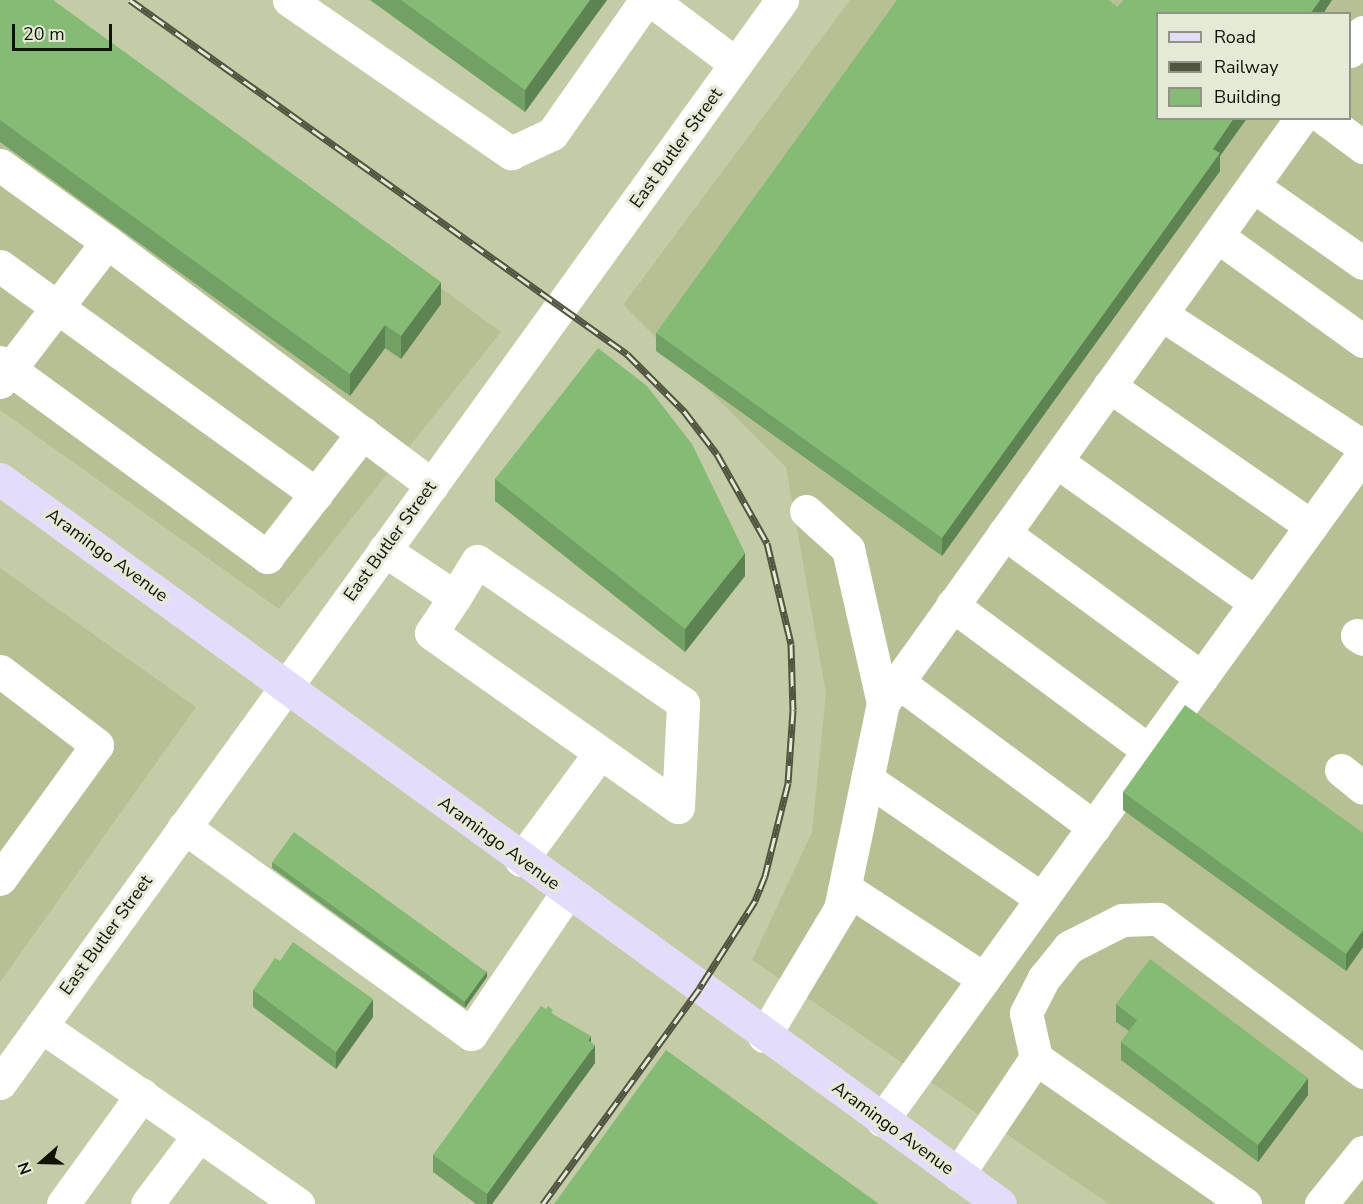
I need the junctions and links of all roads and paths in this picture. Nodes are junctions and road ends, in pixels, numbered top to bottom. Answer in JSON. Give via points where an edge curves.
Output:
{"nodes":[{"id":1,"x":289,"y":0,"type":"edge"},
{"id":2,"x":646,"y":0,"type":"edge"},
{"id":3,"x":651,"y":0,"type":"edge"},
{"id":4,"x":782,"y":0,"type":"edge"},
{"id":5,"x":1363,"y":32,"type":"edge"},
{"id":6,"x":1351,"y":50,"type":"edge"},
{"id":7,"x":736,"y":64,"type":"junction"},
{"id":8,"x":1300,"y":120,"type":"edge"},
{"id":9,"x":1327,"y":120,"type":"edge"},
{"id":10,"x":1363,"y":147,"type":"edge"},
{"id":11,"x":0,"y":165,"type":"edge"},
{"id":12,"x":1253,"y":186,"type":"junction"},
{"id":13,"x":1217,"y":236,"type":"junction"},
{"id":14,"x":107,"y":242,"type":"junction"},
{"id":15,"x":1363,"y":263,"type":"edge"},
{"id":16,"x":0,"y":266,"type":"edge"},
{"id":17,"x":57,"y":307,"type":"junction"},
{"id":18,"x":1161,"y":314,"type":"junction"},
{"id":19,"x":1363,"y":342,"type":"edge"},
{"id":20,"x":3,"y":371,"type":"edge"},
{"id":21,"x":1109,"y":386,"type":"junction"},
{"id":22,"x":363,"y":434,"type":"junction"},
{"id":23,"x":1363,"y":446,"type":"edge"},
{"id":24,"x":1363,"y":454,"type":"edge"},
{"id":25,"x":1056,"y":461,"type":"junction"},
{"id":26,"x":0,"y":478,"type":"edge"},
{"id":27,"x":432,"y":484,"type":"junction"},
{"id":28,"x":316,"y":494,"type":"junction"},
{"id":29,"x":806,"y":511,"type":"dead end"},
{"id":30,"x":1311,"y":526,"type":"junction"},
{"id":31,"x":1004,"y":533,"type":"junction"},
{"id":32,"x":384,"y":550,"type":"junction"},
{"id":33,"x":455,"y":597,"type":"junction"},
{"id":34,"x":1256,"y":603,"type":"junction"},
{"id":35,"x":952,"y":605,"type":"junction"},
{"id":36,"x":0,"y":671,"type":"edge"},
{"id":37,"x":1202,"y":678,"type":"junction"},
{"id":38,"x":286,"y":684,"type":"junction"},
{"id":39,"x":890,"y":692,"type":"junction"},
{"id":40,"x":1149,"y":751,"type":"junction"},
{"id":41,"x":600,"y":753,"type":"junction"},
{"id":42,"x":867,"y":779,"type":"junction"},
{"id":43,"x":184,"y":827,"type":"junction"},
{"id":44,"x":1094,"y":827,"type":"junction"},
{"id":45,"x":521,"y":860,"type":"junction"},
{"id":46,"x":0,"y":879,"type":"edge"},
{"id":47,"x":844,"y":888,"type":"junction"},
{"id":48,"x":567,"y":893,"type":"junction"},
{"id":49,"x":1042,"y":900,"type":"junction"},
{"id":50,"x":984,"y":979,"type":"junction"},
{"id":51,"x":41,"y":1026,"type":"junction"},
{"id":52,"x":764,"y":1036,"type":"junction"},
{"id":53,"x":1036,"y":1058,"type":"junction"},
{"id":54,"x":1363,"y":1072,"type":"edge"},
{"id":55,"x":0,"y":1083,"type":"edge"},
{"id":56,"x":142,"y":1095,"type":"junction"},
{"id":57,"x":882,"y":1120,"type":"junction"},
{"id":58,"x":199,"y":1135,"type":"junction"},
{"id":59,"x":1363,"y":1152,"type":"edge"},
{"id":60,"x":958,"y":1174,"type":"junction"},
{"id":61,"x":63,"y":1204,"type":"edge"},
{"id":62,"x":147,"y":1204,"type":"edge"},
{"id":63,"x":298,"y":1204,"type":"edge"},
{"id":64,"x":1000,"y":1204,"type":"edge"},
{"id":65,"x":1245,"y":1204,"type":"edge"},
{"id":66,"x":1321,"y":1204,"type":"edge"}],
"edges":[{"from":1,"to":2,"type":"street","via":[[511,153],[552,134]]},
{"from":3,"to":7,"type":"street"},
{"from":4,"to":7,"type":"street","name":"East Butler Street"},
{"from":5,"to":6,"type":"street"},
{"from":7,"to":27,"type":"street","name":"East Butler Street"},
{"from":8,"to":12,"type":"street"},
{"from":9,"to":10,"type":"street"},
{"from":11,"to":14,"type":"street"},
{"from":12,"to":13,"type":"street"},
{"from":12,"to":15,"type":"street"},
{"from":13,"to":18,"type":"street"},
{"from":13,"to":19,"type":"street"},
{"from":14,"to":17,"type":"street"},
{"from":14,"to":22,"type":"street"},
{"from":16,"to":17,"type":"street"},
{"from":17,"to":20,"type":"street"},
{"from":17,"to":28,"type":"street"},
{"from":18,"to":21,"type":"street"},
{"from":18,"to":23,"type":"street"},
{"from":20,"to":28,"type":"street","via":[[267,557]]},
{"from":21,"to":25,"type":"street"},
{"from":21,"to":30,"type":"street"},
{"from":22,"to":27,"type":"street"},
{"from":22,"to":28,"type":"street"},
{"from":24,"to":30,"type":"street"},
{"from":25,"to":31,"type":"street"},
{"from":25,"to":34,"type":"street"},
{"from":26,"to":38,"type":"main road","name":"Aramingo Avenue"},
{"from":27,"to":32,"type":"street","name":"East Butler Street"},
{"from":29,"to":39,"type":"street","via":[[848,549]]},
{"from":30,"to":34,"type":"street"},
{"from":31,"to":35,"type":"street"},
{"from":31,"to":37,"type":"street"},
{"from":32,"to":33,"type":"street"},
{"from":32,"to":38,"type":"street","name":"East Butler Street"},
{"from":33,"to":41,"type":"street","via":[[431,633]]},
{"from":33,"to":41,"type":"street","via":[[477,561],[683,703],[678,807]]},
{"from":34,"to":37,"type":"street"},
{"from":35,"to":39,"type":"street"},
{"from":35,"to":40,"type":"street"},
{"from":36,"to":46,"type":"street","via":[[97,745]]},
{"from":37,"to":40,"type":"street"},
{"from":38,"to":43,"type":"street","name":"East Butler Street"},
{"from":38,"to":45,"type":"main road","name":"Aramingo Avenue"},
{"from":39,"to":42,"type":"street"},
{"from":39,"to":44,"type":"street"},
{"from":40,"to":44,"type":"street"},
{"from":41,"to":45,"type":"street"},
{"from":42,"to":47,"type":"street"},
{"from":42,"to":49,"type":"street"},
{"from":43,"to":48,"type":"street","via":[[471,1034]]},
{"from":43,"to":51,"type":"street","name":"East Butler Street"},
{"from":44,"to":49,"type":"street"},
{"from":45,"to":48,"type":"main road","name":"Aramingo Avenue"},
{"from":47,"to":50,"type":"street"},
{"from":47,"to":52,"type":"street","via":[[840,909]]},
{"from":48,"to":52,"type":"main road","name":"Aramingo Avenue"},
{"from":49,"to":50,"type":"street"},
{"from":50,"to":57,"type":"street"},
{"from":51,"to":55,"type":"street","name":"East Butler Street"},
{"from":51,"to":56,"type":"street"},
{"from":52,"to":57,"type":"main road","name":"Aramingo Avenue"},
{"from":53,"to":54,"type":"street","via":[[1026,1012],[1044,978],[1069,947],[1122,920],[1158,919]]},
{"from":53,"to":60,"type":"street"},
{"from":53,"to":65,"type":"street"},
{"from":56,"to":58,"type":"street"},
{"from":56,"to":61,"type":"street"},
{"from":57,"to":60,"type":"main road","name":"Aramingo Avenue"},
{"from":58,"to":62,"type":"street"},
{"from":58,"to":63,"type":"street"},
{"from":59,"to":66,"type":"street"},
{"from":60,"to":64,"type":"main road","name":"Aramingo Avenue"}]}
